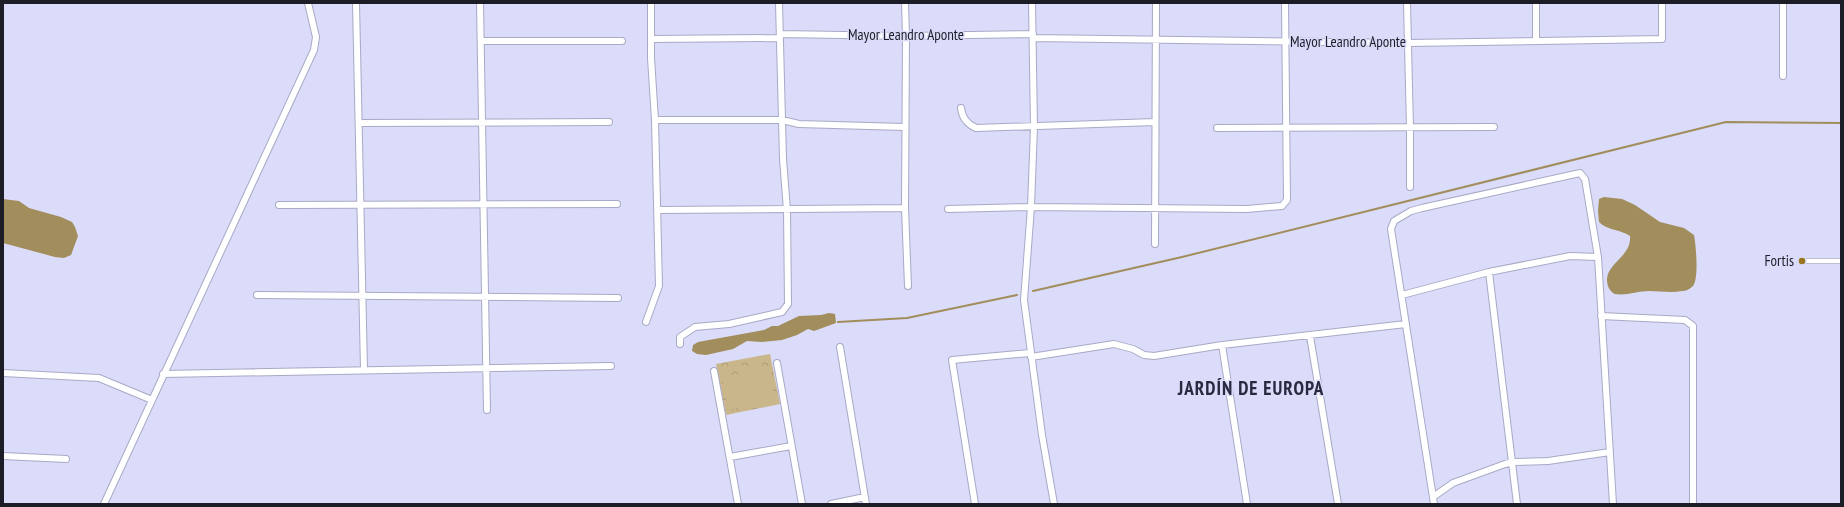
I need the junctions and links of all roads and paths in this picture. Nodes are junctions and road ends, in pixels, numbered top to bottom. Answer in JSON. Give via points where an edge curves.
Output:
{"nodes":[{"id":1,"x":308,"y":3,"type":"edge"},
{"id":2,"x":356,"y":3,"type":"edge"},
{"id":3,"x":480,"y":3,"type":"edge"},
{"id":4,"x":651,"y":3,"type":"edge"},
{"id":5,"x":779,"y":3,"type":"edge"},
{"id":6,"x":904,"y":3,"type":"edge"},
{"id":7,"x":1032,"y":3,"type":"edge"},
{"id":8,"x":1156,"y":3,"type":"edge"},
{"id":9,"x":1285,"y":3,"type":"edge"},
{"id":10,"x":1407,"y":3,"type":"edge"},
{"id":11,"x":1536,"y":3,"type":"edge"},
{"id":12,"x":1662,"y":3,"type":"edge"},
{"id":13,"x":1783,"y":3,"type":"edge"},
{"id":14,"x":780,"y":36,"type":"junction"},
{"id":15,"x":906,"y":36,"type":"junction"},
{"id":16,"x":1033,"y":36,"type":"junction"},
{"id":17,"x":651,"y":39,"type":"junction"},
{"id":18,"x":1155,"y":40,"type":"junction"},
{"id":19,"x":1536,"y":40,"type":"junction"},
{"id":20,"x":481,"y":41,"type":"junction"},
{"id":21,"x":622,"y":41,"type":"dead end"},
{"id":22,"x":1286,"y":42,"type":"junction"},
{"id":23,"x":1408,"y":43,"type":"junction"},
{"id":24,"x":1783,"y":76,"type":"dead end"},
{"id":25,"x":961,"y":108,"type":"dead end"},
{"id":26,"x":655,"y":120,"type":"junction"},
{"id":27,"x":782,"y":120,"type":"junction"},
{"id":28,"x":609,"y":122,"type":"dead end"},
{"id":29,"x":1155,"y":122,"type":"junction"},
{"id":30,"x":359,"y":123,"type":"junction"},
{"id":31,"x":482,"y":123,"type":"junction"},
{"id":32,"x":904,"y":127,"type":"junction"},
{"id":33,"x":1034,"y":127,"type":"junction"},
{"id":34,"x":1494,"y":127,"type":"dead end"},
{"id":35,"x":1217,"y":128,"type":"dead end"},
{"id":36,"x":1287,"y":128,"type":"junction"},
{"id":37,"x":1410,"y":128,"type":"junction"},
{"id":38,"x":1410,"y":187,"type":"dead end"},
{"id":39,"x":361,"y":204,"type":"junction"},
{"id":40,"x":483,"y":204,"type":"junction"},
{"id":41,"x":617,"y":204,"type":"dead end"},
{"id":42,"x":279,"y":205,"type":"dead end"},
{"id":43,"x":1031,"y":207,"type":"junction"},
{"id":44,"x":904,"y":208,"type":"junction"},
{"id":45,"x":1155,"y":208,"type":"junction"},
{"id":46,"x":948,"y":209,"type":"dead end"},
{"id":47,"x":658,"y":210,"type":"junction"},
{"id":48,"x":787,"y":210,"type":"junction"},
{"id":49,"x":1155,"y":244,"type":"dead end"},
{"id":50,"x":1598,"y":257,"type":"junction"},
{"id":51,"x":1802,"y":261,"type":"dead end"},
{"id":52,"x":1841,"y":261,"type":"edge"},
{"id":53,"x":1489,"y":272,"type":"junction"},
{"id":54,"x":908,"y":286,"type":"dead end"},
{"id":55,"x":257,"y":295,"type":"dead end"},
{"id":56,"x":1402,"y":295,"type":"junction"},
{"id":57,"x":363,"y":296,"type":"junction"},
{"id":58,"x":485,"y":297,"type":"junction"},
{"id":59,"x":618,"y":298,"type":"dead end"},
{"id":60,"x":1601,"y":316,"type":"junction"},
{"id":61,"x":646,"y":322,"type":"dead end"},
{"id":62,"x":1406,"y":324,"type":"junction"},
{"id":63,"x":1310,"y":336,"type":"junction"},
{"id":64,"x":680,"y":344,"type":"dead end"},
{"id":65,"x":1222,"y":345,"type":"junction"},
{"id":66,"x":840,"y":346,"type":"dead end"},
{"id":67,"x":1031,"y":355,"type":"junction"},
{"id":68,"x":778,"y":363,"type":"dead end"},
{"id":69,"x":612,"y":366,"type":"dead end"},
{"id":70,"x":486,"y":368,"type":"junction"},
{"id":71,"x":364,"y":370,"type":"junction"},
{"id":72,"x":714,"y":371,"type":"dead end"},
{"id":73,"x":3,"y":373,"type":"edge"},
{"id":74,"x":163,"y":374,"type":"junction"},
{"id":75,"x":152,"y":400,"type":"junction"},
{"id":76,"x":487,"y":410,"type":"dead end"},
{"id":77,"x":791,"y":446,"type":"junction"},
{"id":78,"x":1610,"y":452,"type":"junction"},
{"id":79,"x":3,"y":456,"type":"edge"},
{"id":80,"x":730,"y":457,"type":"junction"},
{"id":81,"x":66,"y":459,"type":"dead end"},
{"id":82,"x":1513,"y":462,"type":"junction"},
{"id":83,"x":865,"y":497,"type":"junction"},
{"id":84,"x":1433,"y":497,"type":"junction"},
{"id":85,"x":104,"y":504,"type":"edge"},
{"id":86,"x":738,"y":504,"type":"edge"},
{"id":87,"x":802,"y":504,"type":"edge"},
{"id":88,"x":831,"y":504,"type":"edge"},
{"id":89,"x":866,"y":504,"type":"edge"},
{"id":90,"x":975,"y":504,"type":"edge"},
{"id":91,"x":1054,"y":504,"type":"edge"},
{"id":92,"x":1247,"y":504,"type":"edge"},
{"id":93,"x":1338,"y":504,"type":"edge"},
{"id":94,"x":1434,"y":504,"type":"edge"},
{"id":95,"x":1517,"y":504,"type":"edge"},
{"id":96,"x":1613,"y":504,"type":"edge"},
{"id":97,"x":1693,"y":504,"type":"edge"}],
"edges":[{"from":1,"to":74,"type":"street","via":[[316,37],[314,50]]},
{"from":2,"to":30,"type":"street"},
{"from":3,"to":20,"type":"street"},
{"from":4,"to":17,"type":"street"},
{"from":5,"to":14,"type":"street"},
{"from":6,"to":15,"type":"street"},
{"from":7,"to":16,"type":"street"},
{"from":8,"to":18,"type":"street"},
{"from":9,"to":22,"type":"street"},
{"from":10,"to":23,"type":"street"},
{"from":11,"to":19,"type":"street"},
{"from":12,"to":19,"type":"street","name":"Mayor Leandro Aponte","via":[[1662,39]]},
{"from":13,"to":24,"type":"street"},
{"from":14,"to":15,"type":"street","name":"Mayor Leandro Aponte"},
{"from":14,"to":17,"type":"street","name":"Mayor Leandro Aponte"},
{"from":14,"to":27,"type":"street"},
{"from":15,"to":16,"type":"street","name":"Mayor Leandro Aponte"},
{"from":15,"to":32,"type":"street"},
{"from":16,"to":18,"type":"street","name":"Mayor Leandro Aponte"},
{"from":16,"to":33,"type":"street"},
{"from":17,"to":26,"type":"street"},
{"from":18,"to":22,"type":"street","name":"Mayor Leandro Aponte"},
{"from":18,"to":29,"type":"street"},
{"from":19,"to":23,"type":"street","name":"Mayor Leandro Aponte"},
{"from":20,"to":21,"type":"street"},
{"from":20,"to":31,"type":"street"},
{"from":22,"to":23,"type":"street","name":"Mayor Leandro Aponte"},
{"from":22,"to":36,"type":"street"},
{"from":23,"to":37,"type":"street"},
{"from":25,"to":33,"type":"street","via":[[968,125],[976,128]]},
{"from":26,"to":27,"type":"street"},
{"from":26,"to":47,"type":"street"},
{"from":27,"to":32,"type":"street","via":[[799,124]]},
{"from":27,"to":48,"type":"street"},
{"from":28,"to":31,"type":"street"},
{"from":29,"to":33,"type":"street"},
{"from":29,"to":45,"type":"street"},
{"from":30,"to":31,"type":"street"},
{"from":30,"to":39,"type":"street"},
{"from":31,"to":40,"type":"street"},
{"from":32,"to":44,"type":"street"},
{"from":33,"to":43,"type":"street"},
{"from":34,"to":37,"type":"street"},
{"from":35,"to":36,"type":"street"},
{"from":36,"to":37,"type":"street"},
{"from":36,"to":45,"type":"street","via":[[1287,200],[1282,206],[1247,209]]},
{"from":37,"to":38,"type":"street"},
{"from":39,"to":40,"type":"street"},
{"from":39,"to":42,"type":"street"},
{"from":39,"to":57,"type":"street"},
{"from":40,"to":41,"type":"street"},
{"from":40,"to":58,"type":"street"},
{"from":43,"to":45,"type":"street"},
{"from":43,"to":46,"type":"street"},
{"from":43,"to":67,"type":"street","via":[[1024,284]]},
{"from":44,"to":48,"type":"street"},
{"from":44,"to":54,"type":"street"},
{"from":45,"to":49,"type":"street"},
{"from":47,"to":48,"type":"street"},
{"from":47,"to":61,"type":"street","via":[[659,286]]},
{"from":48,"to":64,"type":"street","via":[[788,304],[782,312],[729,324],[695,327],[680,336]]},
{"from":50,"to":53,"type":"street","via":[[1570,256]]},
{"from":50,"to":56,"type":"street","via":[[1585,179],[1580,174],[1574,174],[1422,208],[1400,216],[1394,221],[1391,229]]},
{"from":50,"to":60,"type":"street"},
{"from":51,"to":52,"type":"street"},
{"from":53,"to":56,"type":"street"},
{"from":53,"to":82,"type":"street"},
{"from":55,"to":57,"type":"street"},
{"from":56,"to":62,"type":"street"},
{"from":57,"to":58,"type":"street"},
{"from":57,"to":71,"type":"street"},
{"from":58,"to":59,"type":"street"},
{"from":58,"to":70,"type":"street"},
{"from":60,"to":78,"type":"street"},
{"from":60,"to":97,"type":"street","via":[[1684,320],[1693,326]]},
{"from":62,"to":63,"type":"street"},
{"from":62,"to":84,"type":"street"},
{"from":63,"to":65,"type":"street"},
{"from":63,"to":93,"type":"street"},
{"from":65,"to":67,"type":"street","via":[[1154,356],[1114,344]]},
{"from":65,"to":92,"type":"street"},
{"from":66,"to":83,"type":"street"},
{"from":67,"to":90,"type":"street","via":[[952,360]]},
{"from":67,"to":91,"type":"street"},
{"from":68,"to":77,"type":"street"},
{"from":69,"to":70,"type":"street"},
{"from":70,"to":71,"type":"street"},
{"from":70,"to":76,"type":"street"},
{"from":71,"to":74,"type":"street"},
{"from":72,"to":80,"type":"street"},
{"from":73,"to":75,"type":"street","via":[[100,378]]},
{"from":74,"to":75,"type":"street"},
{"from":75,"to":85,"type":"street"},
{"from":77,"to":80,"type":"street"},
{"from":77,"to":87,"type":"street"},
{"from":78,"to":82,"type":"street","via":[[1548,461]]},
{"from":78,"to":96,"type":"street"},
{"from":79,"to":81,"type":"street"},
{"from":80,"to":86,"type":"street"},
{"from":82,"to":84,"type":"street","via":[[1453,483]]},
{"from":82,"to":95,"type":"street"},
{"from":83,"to":88,"type":"street"},
{"from":83,"to":89,"type":"street"},
{"from":84,"to":94,"type":"street"}]}
